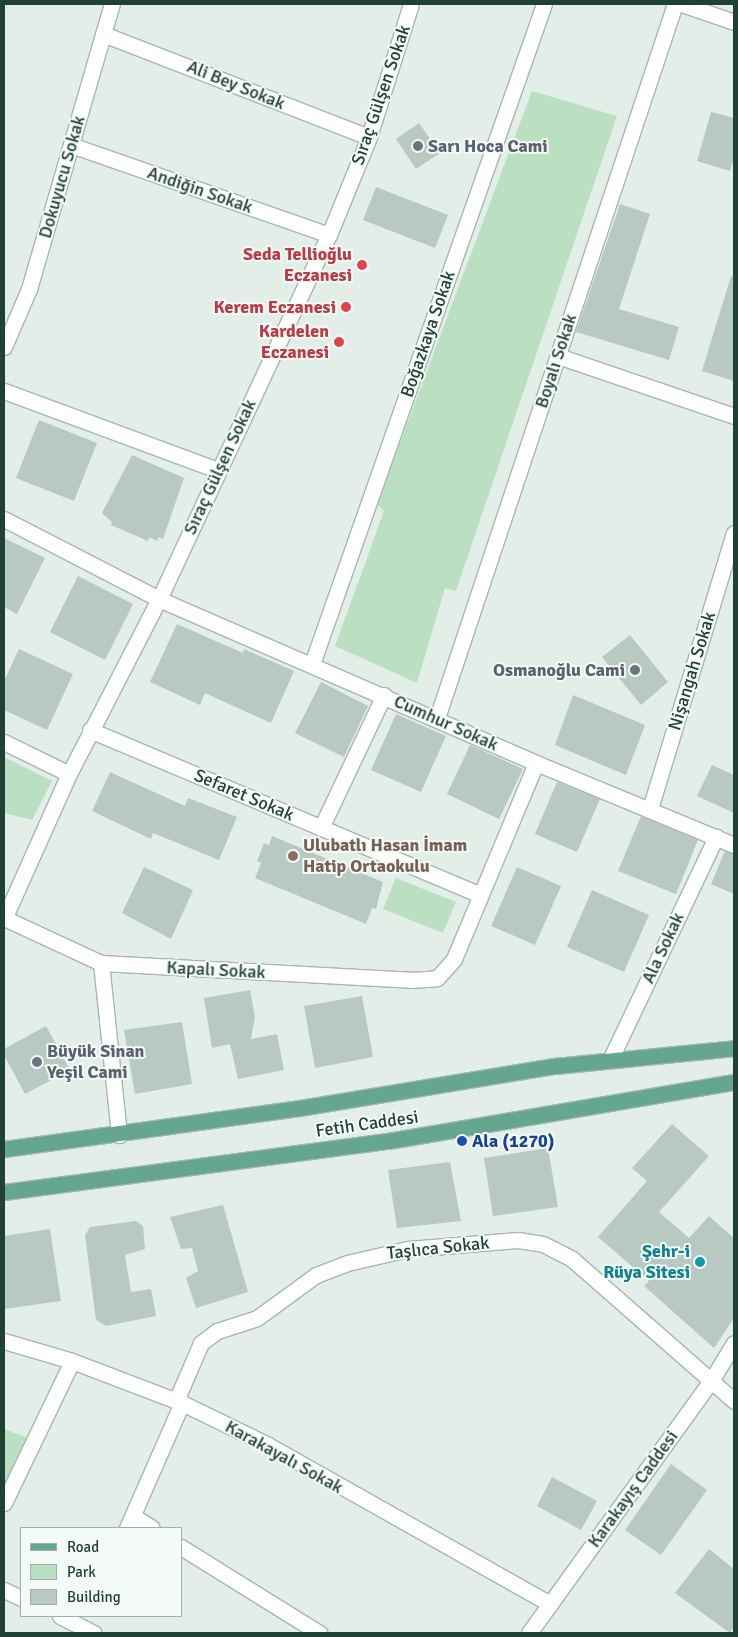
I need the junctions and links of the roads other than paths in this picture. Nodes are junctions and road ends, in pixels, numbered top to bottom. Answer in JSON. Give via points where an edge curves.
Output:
{"nodes":[{"id":1,"x":112,"y":4,"type":"edge"},
{"id":2,"x":412,"y":4,"type":"edge"},
{"id":3,"x":544,"y":4,"type":"edge"},
{"id":4,"x":675,"y":4,"type":"edge"},
{"id":5,"x":682,"y":4,"type":"edge"},
{"id":6,"x":734,"y":22,"type":"edge"},
{"id":7,"x":103,"y":34,"type":"junction"},
{"id":8,"x":369,"y":137,"type":"junction"},
{"id":9,"x":71,"y":146,"type":"junction"},
{"id":10,"x":329,"y":234,"type":"junction"},
{"id":11,"x":4,"y":347,"type":"edge"},
{"id":12,"x":558,"y":356,"type":"junction"},
{"id":13,"x":4,"y":390,"type":"edge"},
{"id":14,"x":734,"y":416,"type":"edge"},
{"id":15,"x":218,"y":470,"type":"junction"},
{"id":16,"x":4,"y":519,"type":"edge"},
{"id":17,"x":734,"y":533,"type":"edge"},
{"id":18,"x":160,"y":599,"type":"junction"},
{"id":19,"x":312,"y":664,"type":"junction"},
{"id":20,"x":384,"y":695,"type":"junction"},
{"id":21,"x":437,"y":718,"type":"junction"},
{"id":22,"x":90,"y":730,"type":"junction"},
{"id":23,"x":4,"y":742,"type":"edge"},
{"id":24,"x":536,"y":763,"type":"junction"},
{"id":25,"x":69,"y":774,"type":"junction"},
{"id":26,"x":650,"y":809,"type":"junction"},
{"id":27,"x":321,"y":828,"type":"junction"},
{"id":28,"x":716,"y":837,"type":"junction"},
{"id":29,"x":734,"y":845,"type":"edge"},
{"id":30,"x":481,"y":895,"type":"junction"},
{"id":31,"x":4,"y":918,"type":"edge"},
{"id":32,"x":101,"y":963,"type":"junction"},
{"id":33,"x":734,"y":1048,"type":"edge"},
{"id":34,"x":611,"y":1058,"type":"junction"},
{"id":35,"x":734,"y":1082,"type":"edge"},
{"id":36,"x":119,"y":1135,"type":"junction"},
{"id":37,"x":4,"y":1149,"type":"edge"},
{"id":38,"x":4,"y":1192,"type":"edge"},
{"id":39,"x":4,"y":1341,"type":"edge"},
{"id":40,"x":734,"y":1343,"type":"edge"},
{"id":41,"x":72,"y":1361,"type":"junction"},
{"id":42,"x":711,"y":1381,"type":"junction"},
{"id":43,"x":734,"y":1401,"type":"edge"},
{"id":44,"x":179,"y":1402,"type":"junction"},
{"id":45,"x":4,"y":1503,"type":"edge"},
{"id":46,"x":130,"y":1522,"type":"edge"},
{"id":47,"x":148,"y":1527,"type":"edge"},
{"id":48,"x":182,"y":1548,"type":"edge"},
{"id":49,"x":4,"y":1590,"type":"edge"},
{"id":50,"x":20,"y":1598,"type":"edge"},
{"id":51,"x":550,"y":1604,"type":"junction"},
{"id":52,"x":65,"y":1617,"type":"edge"},
{"id":53,"x":80,"y":1620,"type":"edge"},
{"id":54,"x":94,"y":1633,"type":"edge"},
{"id":55,"x":319,"y":1633,"type":"edge"},
{"id":56,"x":528,"y":1633,"type":"edge"}],
"edges":[{"from":1,"to":7,"type":"street","name":"Dokuyucu Sokak"},
{"from":2,"to":8,"type":"street","name":"Sıraç Gülşen Sokak"},
{"from":3,"to":19,"type":"street","name":"Boğazkaya Sokak"},
{"from":4,"to":12,"type":"street","name":"Boyalı Sokak"},
{"from":5,"to":6,"type":"street"},
{"from":7,"to":8,"type":"street","name":"Ali Bey Sokak"},
{"from":7,"to":9,"type":"street","name":"Dokuyucu Sokak"},
{"from":8,"to":10,"type":"street","name":"Sıraç Gülşen Sokak"},
{"from":9,"to":10,"type":"street","name":"Andiğin Sokak"},
{"from":9,"to":11,"type":"street","name":"Dokuyucu Sokak","via":[[29,289]]},
{"from":10,"to":15,"type":"street","name":"Sıraç Gülşen Sokak"},
{"from":12,"to":14,"type":"street"},
{"from":12,"to":21,"type":"street","name":"Boyalı Sokak"},
{"from":13,"to":15,"type":"street"},
{"from":15,"to":18,"type":"street","name":"Sıraç Gülşen Sokak"},
{"from":16,"to":18,"type":"street","name":"Cumhur Sokak"},
{"from":17,"to":26,"type":"street","name":"Nişangah Sokak"},
{"from":18,"to":19,"type":"street","name":"Cumhur Sokak"},
{"from":18,"to":22,"type":"street","name":"Sıraç Gülşen Sokak"},
{"from":19,"to":20,"type":"street","name":"Cumhur Sokak"},
{"from":20,"to":21,"type":"street","name":"Cumhur Sokak"},
{"from":20,"to":27,"type":"street"},
{"from":21,"to":24,"type":"street","name":"Cumhur Sokak"},
{"from":22,"to":25,"type":"street","name":"Sıraç Gülşen Sokak"},
{"from":22,"to":27,"type":"street","name":"Sefaret Sokak"},
{"from":23,"to":25,"type":"street"},
{"from":24,"to":26,"type":"street","name":"Cumhur Sokak"},
{"from":24,"to":30,"type":"street"},
{"from":25,"to":31,"type":"street","name":"Sıraç Gülşen Sokak"},
{"from":26,"to":28,"type":"street","name":"Cumhur Sokak"},
{"from":27,"to":30,"type":"street","name":"Sefaret Sokak"},
{"from":28,"to":29,"type":"street","name":"Cumhur Sokak"},
{"from":28,"to":34,"type":"street","name":"Ala Sokak"},
{"from":30,"to":32,"type":"street","name":"Kapalı Sokak","via":[[454,959],[437,978],[411,980]]},
{"from":31,"to":32,"type":"street","name":"Kapalı Sokak"},
{"from":32,"to":36,"type":"street"},
{"from":33,"to":34,"type":"main road","name":"Fetih Caddesi"},
{"from":34,"to":36,"type":"main road","name":"Fetih Caddesi"},
{"from":35,"to":38,"type":"main road","name":"Fetih Caddesi","via":[[388,1141]]},
{"from":36,"to":37,"type":"main road","name":"Fetih Caddesi"},
{"from":39,"to":41,"type":"street","name":"Karakayalı Sokak"},
{"from":40,"to":42,"type":"street","name":"Karakayış Caddesi"},
{"from":41,"to":44,"type":"street","name":"Karakayalı Sokak"},
{"from":41,"to":45,"type":"street"},
{"from":42,"to":43,"type":"street","name":"Taşlıca Sokak"},
{"from":42,"to":44,"type":"street","name":"Taşlıca Sokak","via":[[572,1259],[543,1244],[518,1240],[408,1249],[363,1259],[316,1275],[257,1318],[217,1331],[201,1342]]},
{"from":42,"to":51,"type":"street","name":"Karakayış Caddesi"},
{"from":44,"to":46,"type":"street","name":"Taşlıca Sokak"},
{"from":44,"to":51,"type":"street","name":"Karakayalı Sokak","via":[[268,1445]]},
{"from":46,"to":47,"type":"street"},
{"from":48,"to":55,"type":"street"},
{"from":49,"to":50,"type":"street"},
{"from":51,"to":56,"type":"street","name":"Karakayış Caddesi"},
{"from":52,"to":53,"type":"street"},
{"from":53,"to":54,"type":"street"}]}
